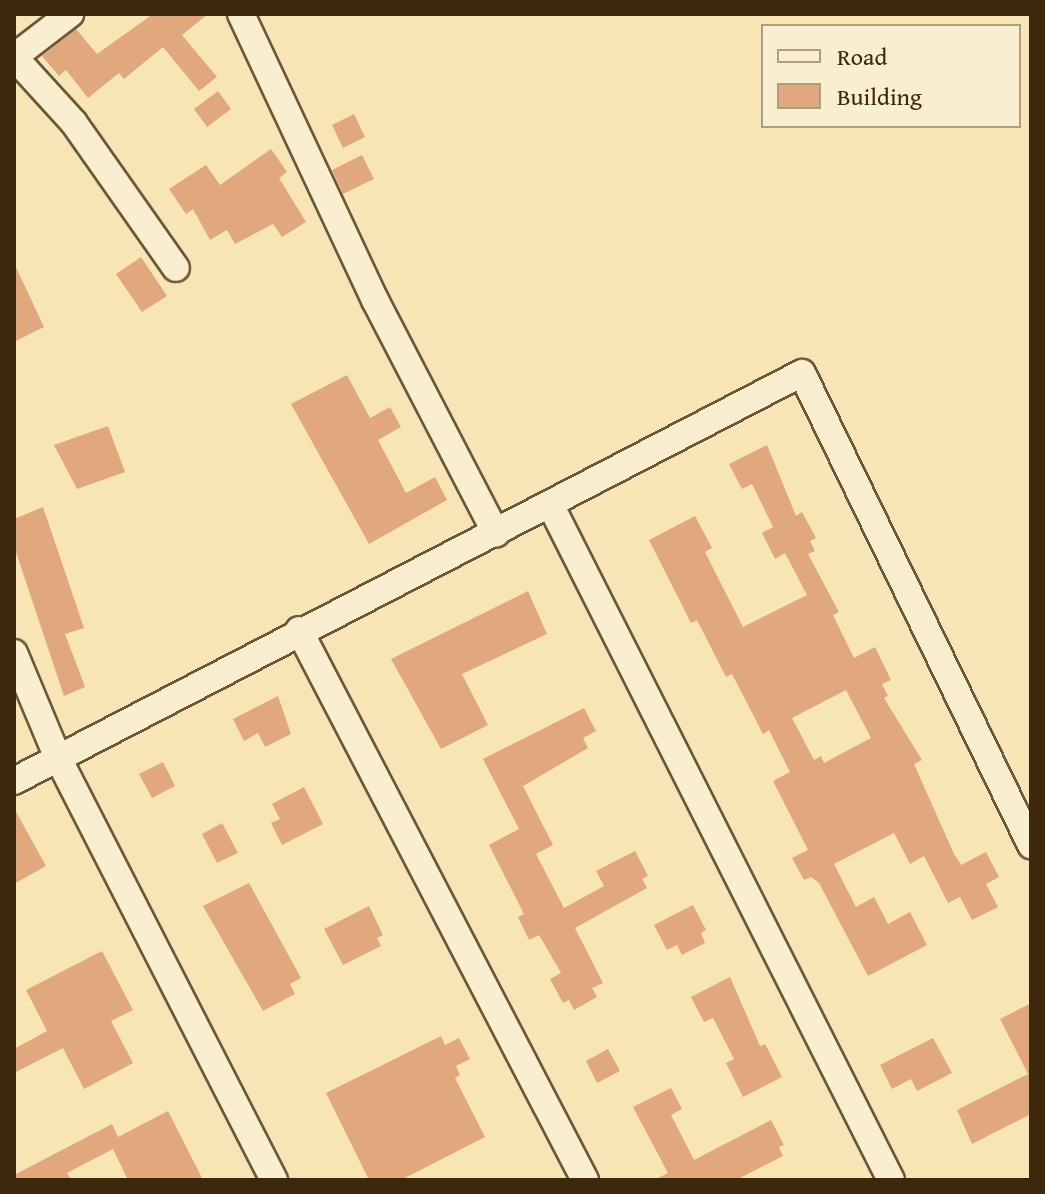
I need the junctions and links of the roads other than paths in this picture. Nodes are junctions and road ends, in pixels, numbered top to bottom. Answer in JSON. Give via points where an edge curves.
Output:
{"nodes":[{"id":1,"x":70,"y":14,"type":"edge"},
{"id":2,"x":241,"y":14,"type":"edge"},
{"id":3,"x":14,"y":57,"type":"edge"},
{"id":4,"x":176,"y":268,"type":"dead end"},
{"id":5,"x":551,"y":506,"type":"junction"},
{"id":6,"x":496,"y":533,"type":"junction"},
{"id":7,"x":299,"y":630,"type":"junction"},
{"id":8,"x":14,"y":653,"type":"edge"},
{"id":9,"x":58,"y":758,"type":"junction"},
{"id":10,"x":14,"y":781,"type":"edge"},
{"id":11,"x":1031,"y":845,"type":"edge"},
{"id":12,"x":274,"y":1180,"type":"edge"},
{"id":13,"x":585,"y":1180,"type":"edge"},
{"id":14,"x":891,"y":1180,"type":"edge"}],
"edges":[{"from":1,"to":3,"type":"street"},
{"from":2,"to":6,"type":"street","via":[[375,300]]},
{"from":3,"to":4,"type":"street","via":[[74,123]]},
{"from":5,"to":6,"type":"street"},
{"from":5,"to":11,"type":"street","via":[[802,373]]},
{"from":5,"to":14,"type":"street"},
{"from":6,"to":7,"type":"street"},
{"from":7,"to":9,"type":"street"},
{"from":7,"to":13,"type":"street"},
{"from":8,"to":9,"type":"street"},
{"from":9,"to":10,"type":"street"},
{"from":9,"to":12,"type":"street"}]}
